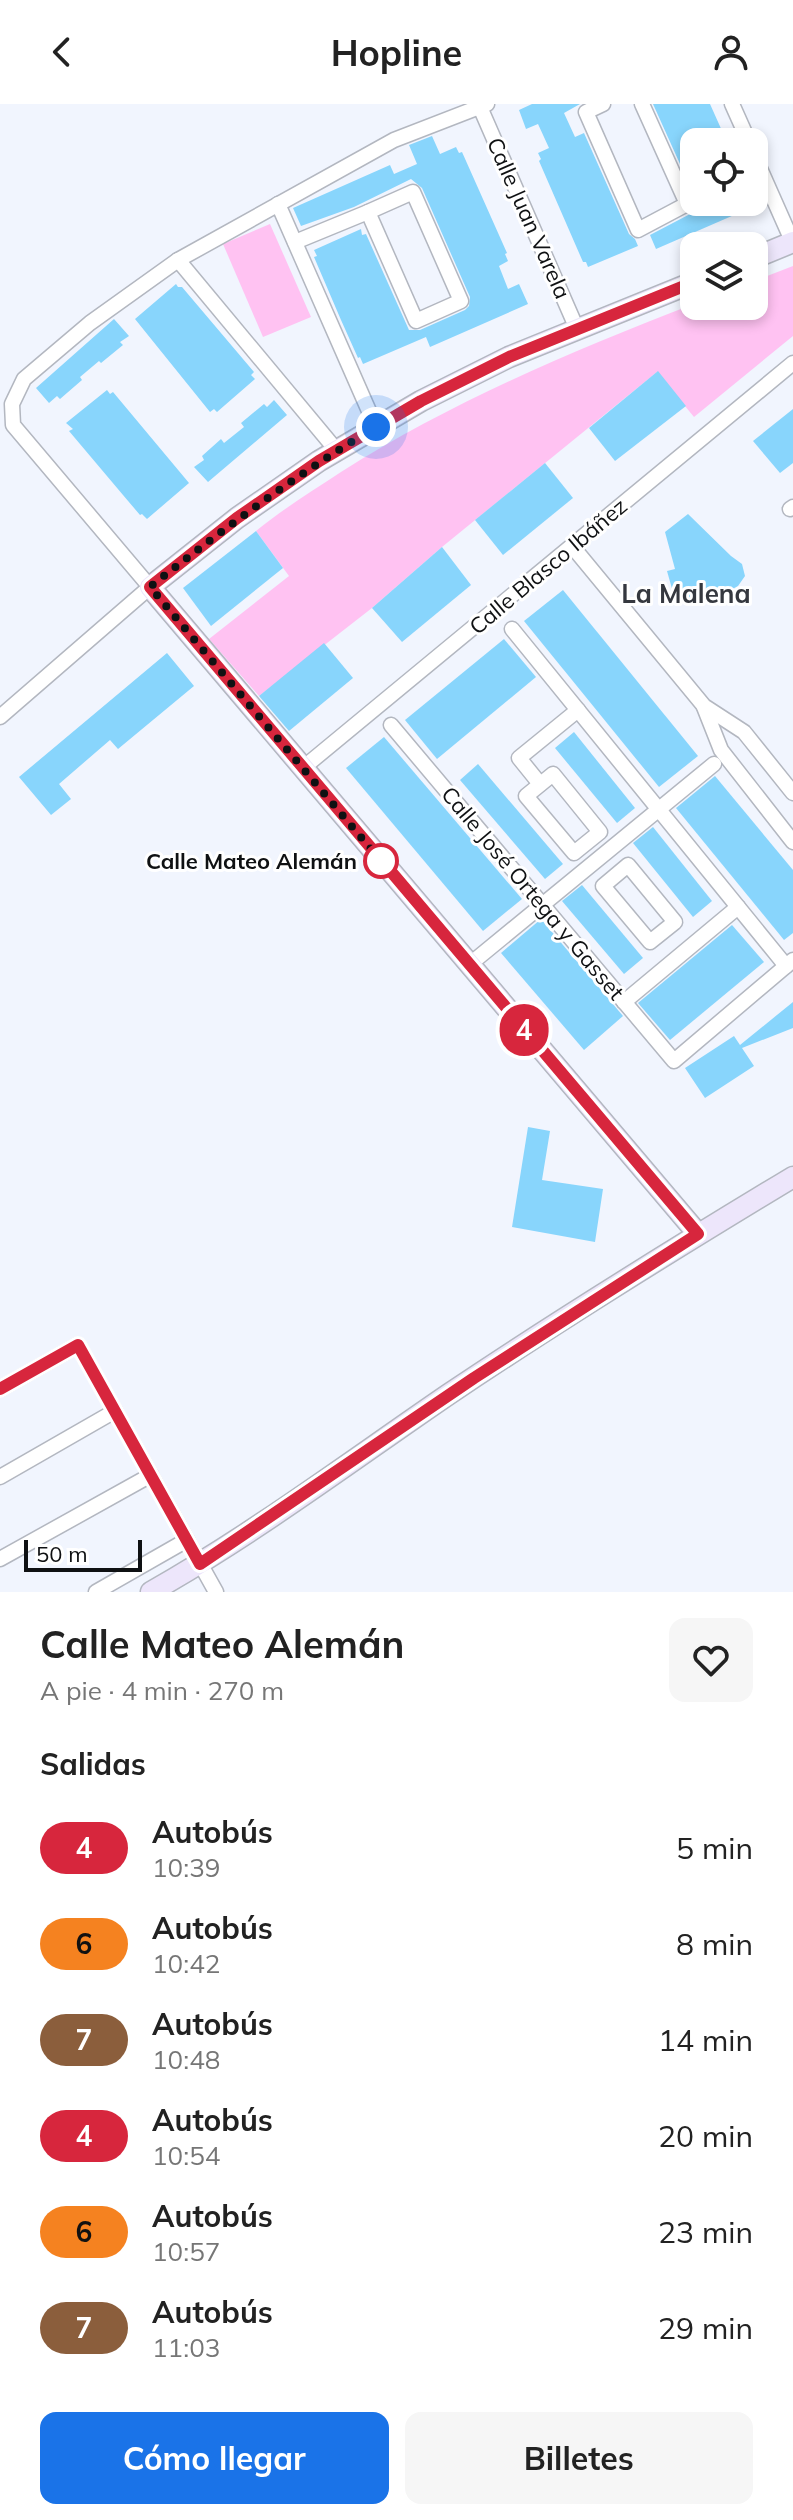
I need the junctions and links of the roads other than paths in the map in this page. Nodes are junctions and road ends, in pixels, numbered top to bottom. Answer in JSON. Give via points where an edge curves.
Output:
{"nodes":[{"id":1,"x":603,"y":104,"type":"edge"},
{"id":2,"x":642,"y":104,"type":"edge"},
{"id":3,"x":732,"y":104,"type":"edge"},
{"id":4,"x":484,"y":106,"type":"edge"},
{"id":5,"x":743,"y":128,"type":"edge"},
{"id":6,"x":768,"y":186,"type":"edge"},
{"id":7,"x":278,"y":204,"type":"junction"},
{"id":8,"x":368,"y":212,"type":"junction"},
{"id":9,"x":295,"y":242,"type":"junction"},
{"id":10,"x":793,"y":242,"type":"edge"},
{"id":11,"x":768,"y":252,"type":"edge"},
{"id":12,"x":178,"y":260,"type":"junction"},
{"id":13,"x":680,"y":288,"type":"edge"},
{"id":14,"x":577,"y":329,"type":"junction"},
{"id":15,"x":793,"y":363,"type":"edge"},
{"id":16,"x":376,"y":427,"type":"junction"},
{"id":17,"x":337,"y":451,"type":"junction"},
{"id":18,"x":572,"y":546,"type":"junction"},
{"id":19,"x":150,"y":587,"type":"junction"},
{"id":20,"x":512,"y":629,"type":"dead end"},
{"id":21,"x":704,"y":706,"type":"junction"},
{"id":22,"x":578,"y":710,"type":"junction"},
{"id":23,"x":0,"y":717,"type":"edge"},
{"id":24,"x":391,"y":725,"type":"dead end"},
{"id":25,"x":744,"y":732,"type":"junction"},
{"id":26,"x":721,"y":750,"type":"junction"},
{"id":27,"x":714,"y":764,"type":"dead end"},
{"id":28,"x":303,"y":768,"type":"junction"},
{"id":29,"x":540,"y":784,"type":"junction"},
{"id":30,"x":793,"y":793,"type":"edge"},
{"id":31,"x":659,"y":809,"type":"junction"},
{"id":32,"x":588,"y":841,"type":"junction"},
{"id":33,"x":793,"y":842,"type":"edge"},
{"id":34,"x":601,"y":857,"type":"junction"},
{"id":35,"x":616,"y":875,"type":"junction"},
{"id":36,"x":543,"y":905,"type":"junction"},
{"id":37,"x":738,"y":907,"type":"junction"},
{"id":38,"x":664,"y":931,"type":"junction"},
{"id":39,"x":682,"y":953,"type":"junction"},
{"id":40,"x":790,"y":963,"type":"edge"},
{"id":41,"x":469,"y":965,"type":"junction"},
{"id":42,"x":624,"y":1002,"type":"junction"},
{"id":43,"x":793,"y":1177,"type":"edge"},
{"id":44,"x":698,"y":1234,"type":"junction"},
{"id":45,"x":0,"y":1389,"type":"edge"},
{"id":46,"x":115,"y":1411,"type":"junction"},
{"id":47,"x":151,"y":1475,"type":"junction"},
{"id":48,"x":0,"y":1477,"type":"edge"},
{"id":49,"x":187,"y":1540,"type":"junction"},
{"id":50,"x":0,"y":1559,"type":"edge"},
{"id":51,"x":200,"y":1564,"type":"junction"},
{"id":52,"x":210,"y":1590,"type":"edge"},
{"id":53,"x":96,"y":1592,"type":"edge"},
{"id":54,"x":151,"y":1592,"type":"edge"}],
"edges":[{"from":1,"to":2,"type":"street","via":[[586,112],[638,230],[687,204]]},
{"from":3,"to":5,"type":"street"},
{"from":4,"to":7,"type":"street","via":[[394,140]]},
{"from":4,"to":14,"type":"street","name":"Calle Juan Varela"},
{"from":6,"to":10,"type":"street"},
{"from":7,"to":9,"type":"street"},
{"from":7,"to":12,"type":"street"},
{"from":8,"to":8,"type":"street","via":[[416,321],[461,301],[413,192]]},
{"from":8,"to":9,"type":"street"},
{"from":9,"to":16,"type":"street"},
{"from":10,"to":11,"type":"street"},
{"from":12,"to":17,"type":"street"},
{"from":12,"to":19,"type":"street","via":[[24,379],[12,404],[13,425]]},
{"from":13,"to":14,"type":"street"},
{"from":14,"to":16,"type":"street","via":[[509,357]]},
{"from":15,"to":18,"type":"street","name":"Calle Blasco Ibáñez"},
{"from":16,"to":17,"type":"street"},
{"from":17,"to":19,"type":"street","via":[[237,518]]},
{"from":18,"to":21,"type":"street"},
{"from":18,"to":28,"type":"street","name":"Calle Blasco Ibáñez"},
{"from":19,"to":23,"type":"street"},
{"from":19,"to":28,"type":"street"},
{"from":20,"to":22,"type":"street"},
{"from":21,"to":25,"type":"street"},
{"from":21,"to":26,"type":"street"},
{"from":22,"to":29,"type":"street","via":[[519,758]]},
{"from":22,"to":31,"type":"street"},
{"from":24,"to":36,"type":"street","name":"Calle José Ortega y Gasset"},
{"from":25,"to":26,"type":"street","via":[[743,745],[735,752]]},
{"from":25,"to":30,"type":"street"},
{"from":26,"to":33,"type":"street"},
{"from":27,"to":31,"type":"street"},
{"from":28,"to":41,"type":"street"},
{"from":29,"to":32,"type":"street","via":[[553,774],[600,832]]},
{"from":29,"to":32,"type":"street","via":[[526,796],[574,853]]},
{"from":31,"to":34,"type":"street"},
{"from":31,"to":37,"type":"street"},
{"from":32,"to":34,"type":"street"},
{"from":34,"to":35,"type":"street"},
{"from":34,"to":36,"type":"street"},
{"from":35,"to":38,"type":"street","via":[[628,865],[675,922]]},
{"from":35,"to":38,"type":"street","via":[[603,886],[650,942]]},
{"from":36,"to":41,"type":"street"},
{"from":36,"to":42,"type":"street","name":"Calle José Ortega y Gasset"},
{"from":37,"to":39,"type":"street"},
{"from":37,"to":40,"type":"street"},
{"from":38,"to":39,"type":"street"},
{"from":39,"to":42,"type":"street"},
{"from":40,"to":42,"type":"street","name":"Calle José Ortega y Gasset","via":[[674,1061]]},
{"from":41,"to":44,"type":"street"},
{"from":43,"to":44,"type":"street"},
{"from":44,"to":51,"type":"street"},
{"from":45,"to":46,"type":"street","via":[[78,1345]]},
{"from":46,"to":47,"type":"street"},
{"from":46,"to":48,"type":"street"},
{"from":47,"to":49,"type":"street"},
{"from":47,"to":50,"type":"street"},
{"from":49,"to":51,"type":"street"},
{"from":49,"to":53,"type":"street"},
{"from":51,"to":52,"type":"street"},
{"from":51,"to":54,"type":"street"}]}
